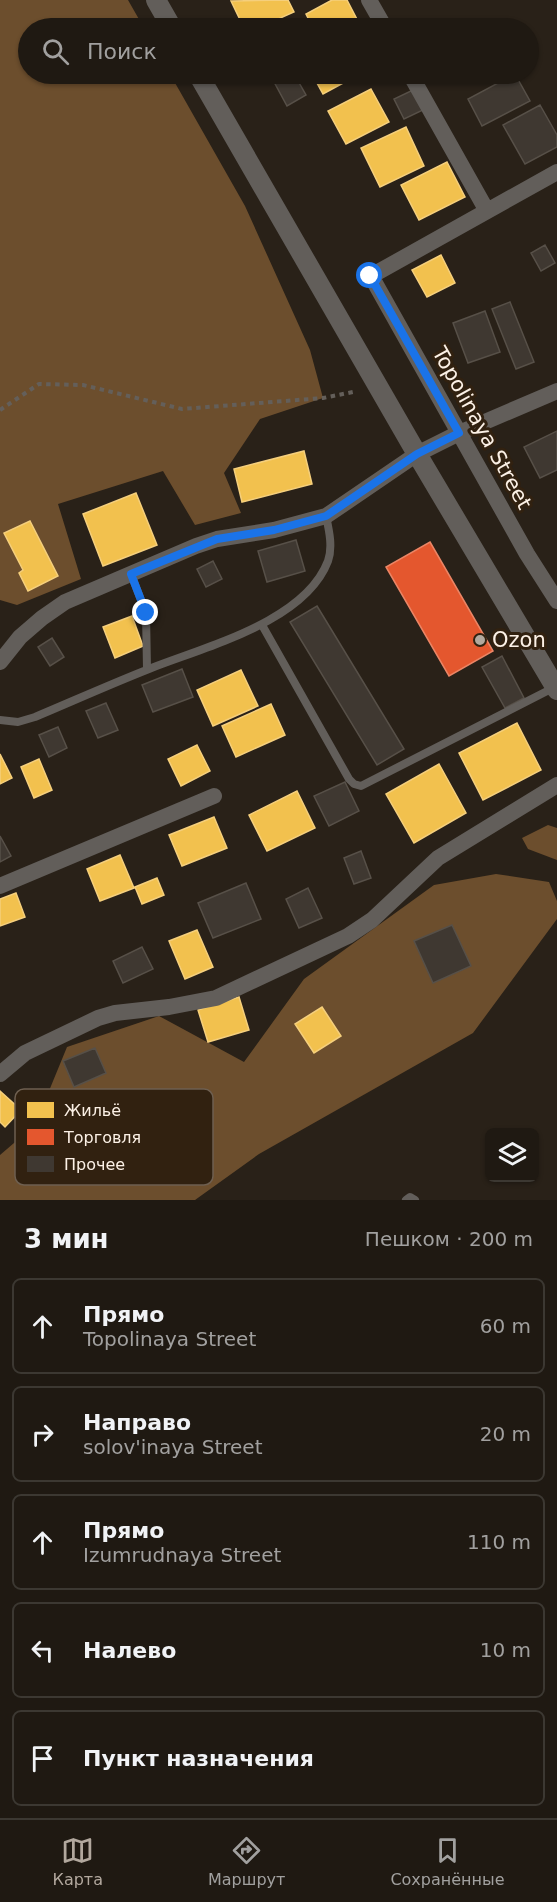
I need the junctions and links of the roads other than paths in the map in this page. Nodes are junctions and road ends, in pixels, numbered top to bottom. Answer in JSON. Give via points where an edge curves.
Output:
{"nodes":[{"id":1,"x":156,"y":0,"type":"edge"},
{"id":2,"x":369,"y":0,"type":"edge"},
{"id":3,"x":166,"y":18,"type":"edge"},
{"id":4,"x":379,"y":18,"type":"edge"},
{"id":5,"x":204,"y":84,"type":"edge"},
{"id":6,"x":416,"y":84,"type":"edge"},
{"id":7,"x":557,"y":172,"type":"edge"},
{"id":8,"x":487,"y":211,"type":"junction"},
{"id":9,"x":557,"y":392,"type":"edge"},
{"id":10,"x":459,"y":433,"type":"junction"},
{"id":11,"x":417,"y":454,"type":"junction"},
{"id":12,"x":326,"y":516,"type":"junction"},
{"id":13,"x":131,"y":574,"type":"junction"},
{"id":14,"x":557,"y":601,"type":"edge"},
{"id":15,"x":262,"y":625,"type":"junction"},
{"id":16,"x":0,"y":662,"type":"edge"},
{"id":17,"x":147,"y":669,"type":"junction"},
{"id":18,"x":556,"y":688,"type":"edge"},
{"id":19,"x":0,"y":720,"type":"edge"},
{"id":20,"x":557,"y":785,"type":"edge"},
{"id":21,"x":214,"y":796,"type":"dead end"},
{"id":22,"x":0,"y":886,"type":"edge"},
{"id":23,"x":0,"y":1074,"type":"edge"},
{"id":24,"x":406,"y":1200,"type":"edge"},
{"id":25,"x":415,"y":1200,"type":"edge"}],
"edges":[{"from":1,"to":3,"type":"street"},
{"from":2,"to":4,"type":"street"},
{"from":5,"to":11,"type":"street"},
{"from":6,"to":8,"type":"street"},
{"from":7,"to":8,"type":"street"},
{"from":8,"to":10,"type":"street","name":"Topolinaya Street","via":[[370,276]]},
{"from":9,"to":10,"type":"street"},
{"from":10,"to":11,"type":"street"},
{"from":10,"to":14,"type":"street","name":"Topolinaya Street"},
{"from":11,"to":12,"type":"street"},
{"from":11,"to":18,"type":"street"},
{"from":12,"to":13,"type":"street","via":[[217,539]]},
{"from":12,"to":15,"type":"lane","via":[[331,538],[328,560],[314,584]]},
{"from":13,"to":16,"type":"street","via":[[57,607],[20,638]]},
{"from":13,"to":17,"type":"lane","via":[[146,613]]},
{"from":15,"to":17,"type":"lane"},
{"from":15,"to":18,"type":"lane","via":[[349,779],[362,786]]},
{"from":17,"to":19,"type":"lane","via":[[35,717],[18,722]]},
{"from":20,"to":23,"type":"street","via":[[438,858],[372,920],[348,936],[216,998],[98,1018],[25,1053]]},
{"from":21,"to":22,"type":"street"},
{"from":24,"to":25,"type":"lane"}]}
